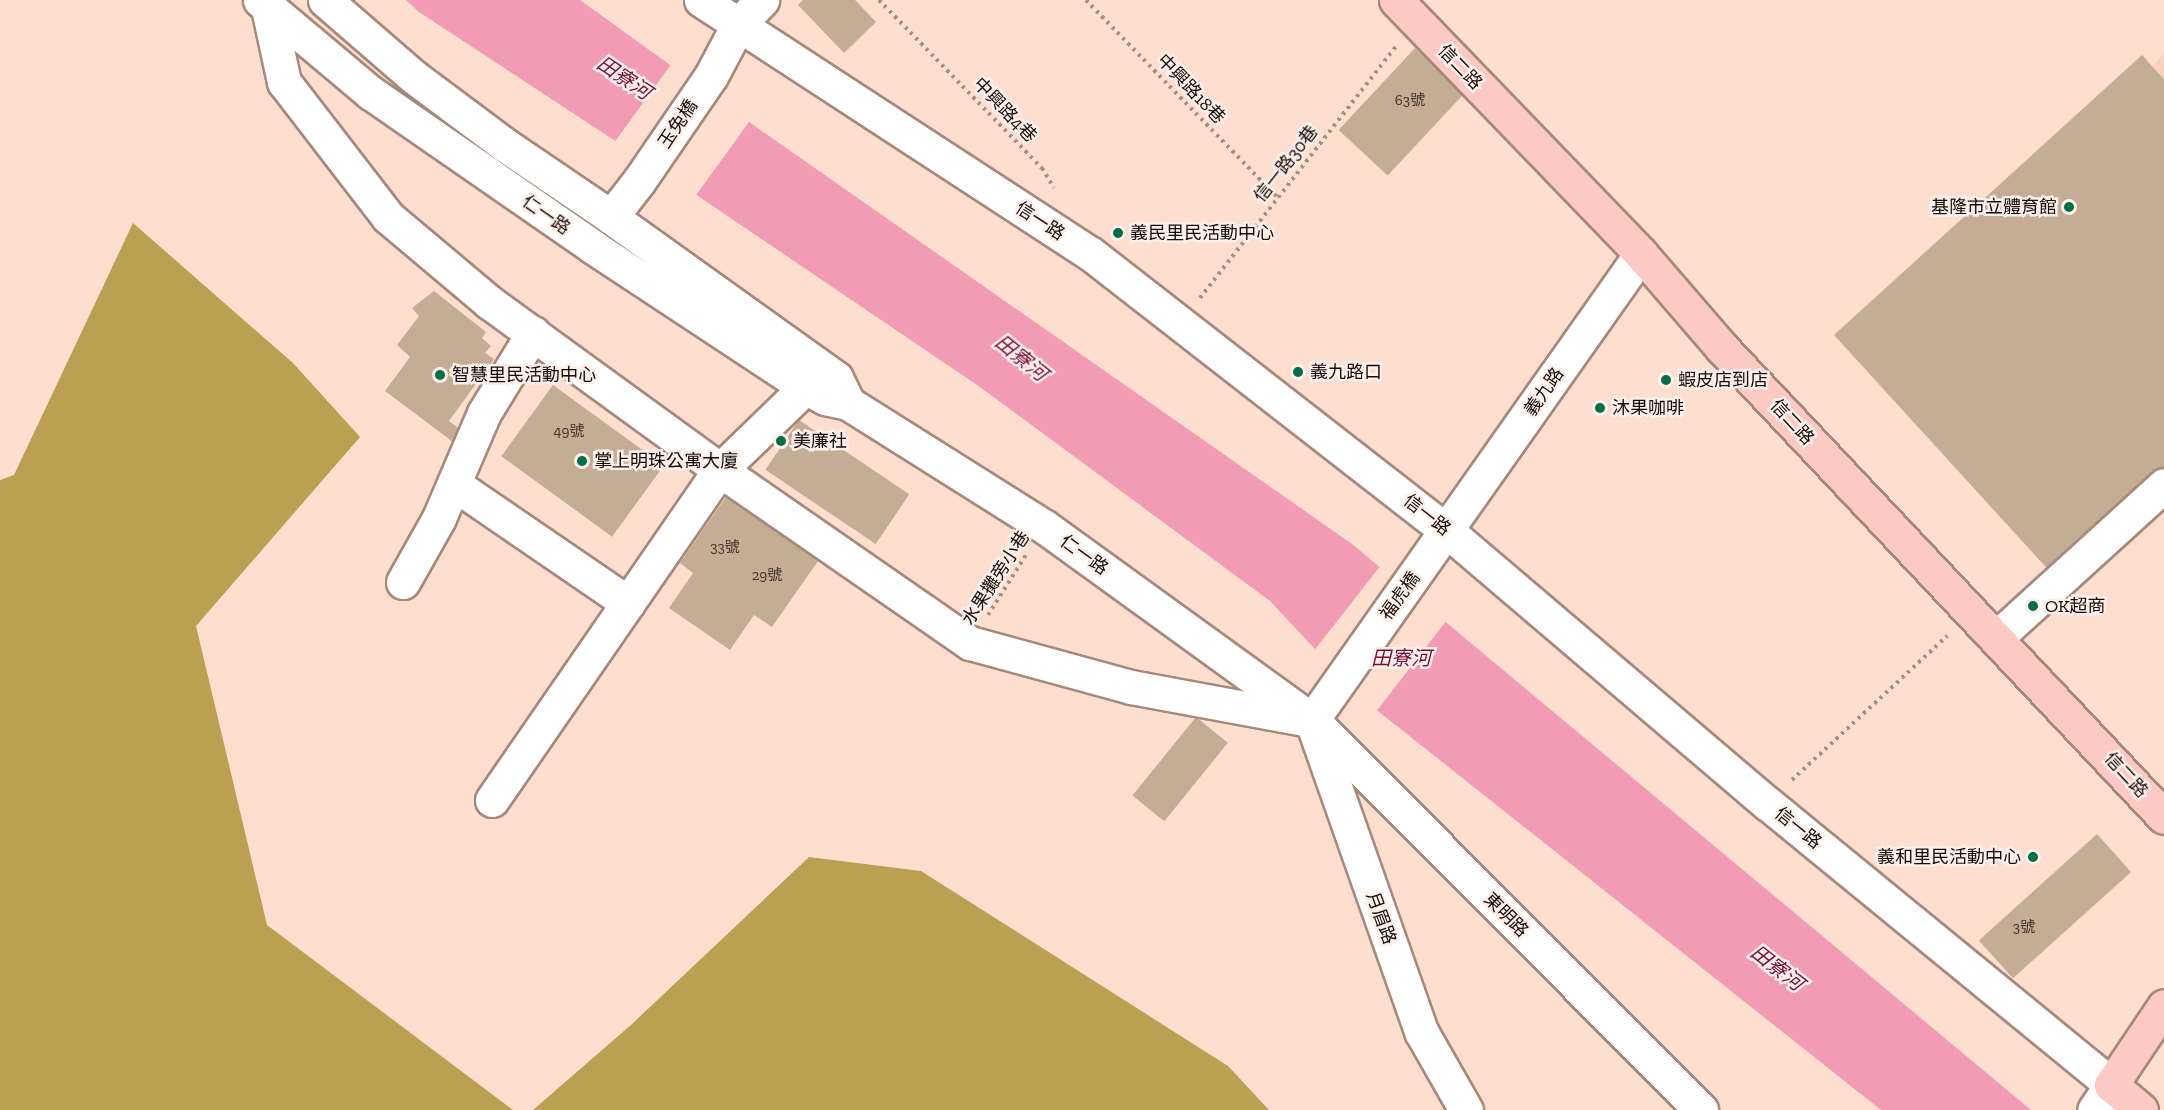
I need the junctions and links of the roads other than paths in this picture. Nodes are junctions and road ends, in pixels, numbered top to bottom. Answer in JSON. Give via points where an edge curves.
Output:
{"nodes":[{"id":1,"x":325,"y":0,"type":"edge"},
{"id":2,"x":701,"y":0,"type":"edge"},
{"id":3,"x":762,"y":0,"type":"edge"},
{"id":4,"x":264,"y":4,"type":"edge"},
{"id":5,"x":1406,"y":11,"type":"edge"},
{"id":6,"x":738,"y":26,"type":"junction"},
{"id":7,"x":611,"y":217,"type":"junction"},
{"id":8,"x":1641,"y":254,"type":"junction"},
{"id":9,"x":533,"y":333,"type":"junction"},
{"id":10,"x":815,"y":379,"type":"junction"},
{"id":11,"x":720,"y":470,"type":"junction"},
{"id":12,"x":454,"y":484,"type":"junction"},
{"id":13,"x":2164,"y":484,"type":"edge"},
{"id":14,"x":1448,"y":531,"type":"junction"},
{"id":15,"x":403,"y":582,"type":"dead end"},
{"id":16,"x":628,"y":603,"type":"junction"},
{"id":17,"x":1996,"y":638,"type":"junction"},
{"id":18,"x":1312,"y":720,"type":"junction"},
{"id":19,"x":492,"y":800,"type":"dead end"},
{"id":20,"x":2164,"y":817,"type":"edge"},
{"id":21,"x":2164,"y":1006,"type":"edge"},
{"id":22,"x":2103,"y":1097,"type":"edge"},
{"id":23,"x":1466,"y":1110,"type":"edge"},
{"id":24,"x":1701,"y":1110,"type":"edge"},
{"id":25,"x":2141,"y":1110,"type":"edge"}],
"edges":[{"from":1,"to":7,"type":"street","name":"仁一路","via":[[414,77]]},
{"from":2,"to":6,"type":"street","name":"信一路"},
{"from":3,"to":6,"type":"street","name":"玉兔橋"},
{"from":4,"to":9,"type":"street","via":[[284,82],[388,217],[489,302]]},
{"from":4,"to":10,"type":"street","name":"仁一路","via":[[371,93],[593,248]]},
{"from":5,"to":8,"type":"main road","name":"信二路"},
{"from":6,"to":7,"type":"street","name":"玉兔橋","via":[[711,76]]},
{"from":6,"to":14,"type":"street","name":"信一路","via":[[1091,254]]},
{"from":7,"to":10,"type":"street","name":"仁一路"},
{"from":8,"to":14,"type":"street","name":"義九路"},
{"from":8,"to":17,"type":"main road","name":"信二路","via":[[1722,348]]},
{"from":9,"to":11,"type":"street"},
{"from":9,"to":12,"type":"street","via":[[484,413]]},
{"from":10,"to":11,"type":"street"},
{"from":10,"to":18,"type":"street","name":"仁一路","via":[[836,378],[848,403],[1045,527]]},
{"from":11,"to":16,"type":"street"},
{"from":11,"to":18,"type":"street","via":[[970,643],[1131,687]]},
{"from":12,"to":15,"type":"street"},
{"from":12,"to":16,"type":"street"},
{"from":13,"to":17,"type":"street"},
{"from":14,"to":18,"type":"street","name":"福虎橋"},
{"from":14,"to":22,"type":"street","name":"信一路"},
{"from":16,"to":19,"type":"street"},
{"from":17,"to":20,"type":"main road","name":"信二路"},
{"from":18,"to":23,"type":"street","name":"月眉路","via":[[1422,1033]]},
{"from":18,"to":24,"type":"street","name":"東明路"},
{"from":21,"to":22,"type":"main road"},
{"from":22,"to":25,"type":"main road"}]}
